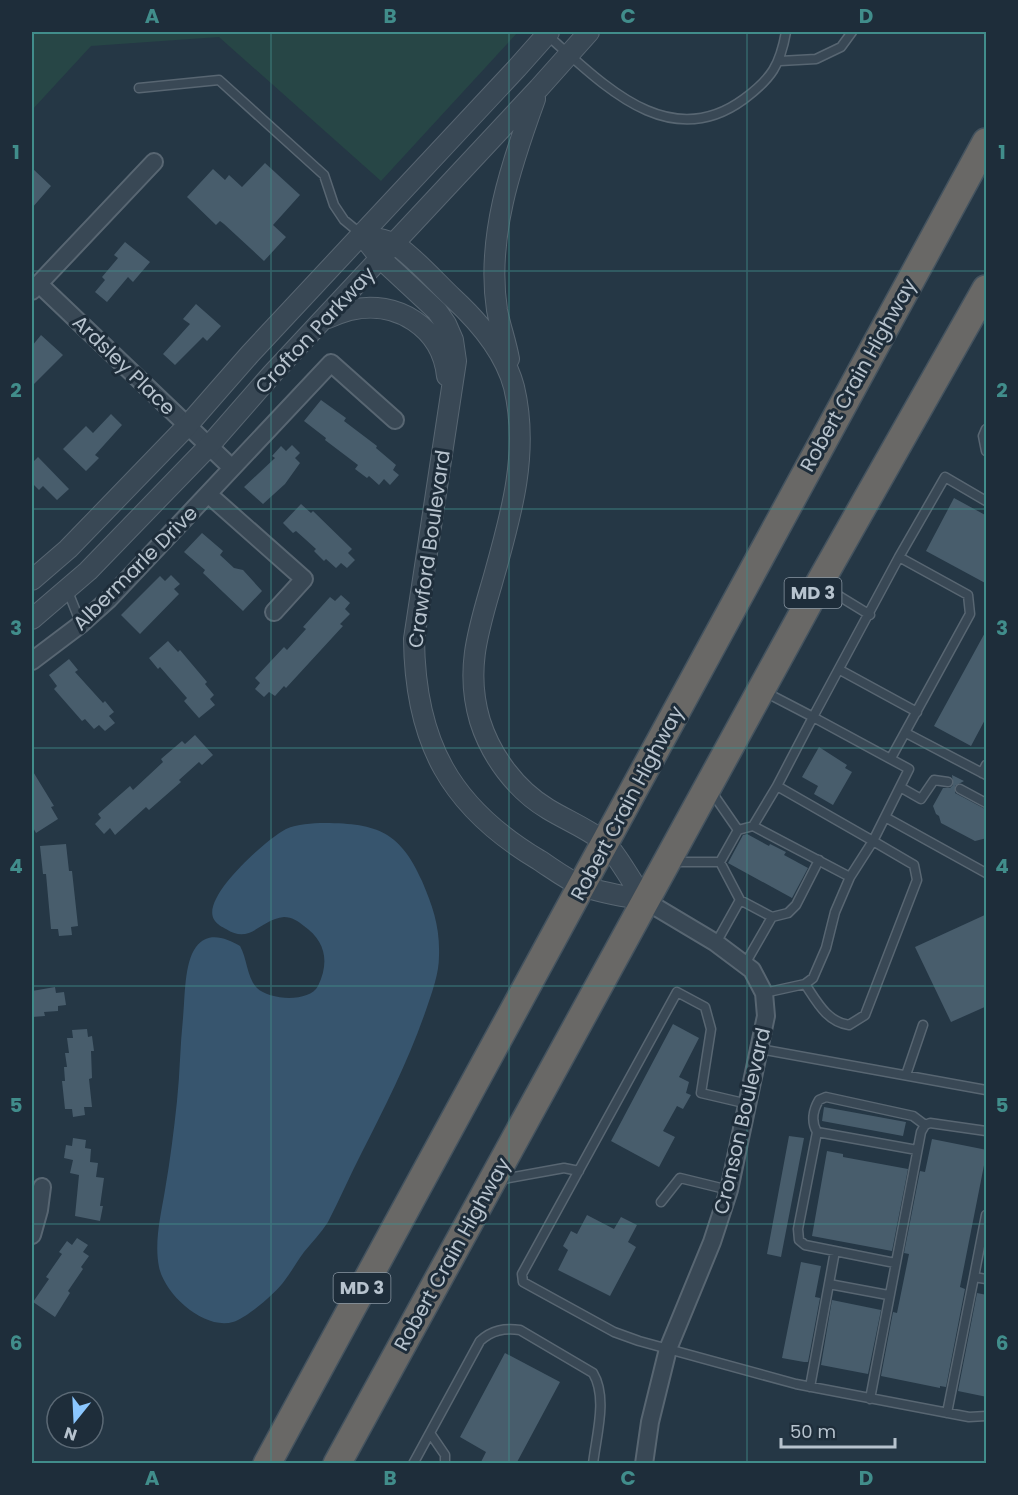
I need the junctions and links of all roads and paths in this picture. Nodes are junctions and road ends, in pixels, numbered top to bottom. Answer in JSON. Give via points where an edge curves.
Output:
{"nodes":[{"id":1,"x":589,"y":32,"type":"edge"},
{"id":2,"x":786,"y":32,"type":"edge"},
{"id":3,"x":852,"y":32,"type":"edge"},
{"id":4,"x":548,"y":33,"type":"edge"},
{"id":5,"x":569,"y":54,"type":"junction"},
{"id":6,"x":780,"y":61,"type":"junction"},
{"id":7,"x":139,"y":88,"type":"dead end"},
{"id":8,"x":539,"y":88,"type":"junction"},
{"id":9,"x":987,"y":142,"type":"edge"},
{"id":10,"x":154,"y":162,"type":"dead end"},
{"id":11,"x":362,"y":235,"type":"junction"},
{"id":12,"x":395,"y":244,"type":"junction"},
{"id":13,"x":381,"y":259,"type":"junction"},
{"id":14,"x":35,"y":288,"type":"edge"},
{"id":15,"x":987,"y":289,"type":"edge"},
{"id":16,"x":326,"y":319,"type":"junction"},
{"id":17,"x":987,"y":320,"type":"edge"},
{"id":18,"x":513,"y":385,"type":"junction"},
{"id":19,"x":449,"y":402,"type":"junction"},
{"id":20,"x":395,"y":420,"type":"dead end"},
{"id":21,"x":187,"y":426,"type":"junction"},
{"id":22,"x":987,"y":429,"type":"edge"},
{"id":23,"x":903,"y":436,"type":"junction"},
{"id":24,"x":209,"y":446,"type":"junction"},
{"id":25,"x":987,"y":451,"type":"edge"},
{"id":26,"x":232,"y":468,"type":"junction"},
{"id":27,"x":208,"y":494,"type":"junction"},
{"id":28,"x":987,"y":501,"type":"edge"},
{"id":29,"x":898,"y":557,"type":"junction"},
{"id":30,"x":32,"y":580,"type":"edge"},
{"id":31,"x":819,"y":584,"type":"junction"},
{"id":32,"x":67,"y":589,"type":"junction"},
{"id":33,"x":274,"y":612,"type":"dead end"},
{"id":34,"x":870,"y":615,"type":"junction"},
{"id":35,"x":32,"y":619,"type":"edge"},
{"id":36,"x":81,"y":624,"type":"junction"},
{"id":37,"x":32,"y":661,"type":"edge"},
{"id":38,"x":840,"y":670,"type":"junction"},
{"id":39,"x":760,"y":690,"type":"junction"},
{"id":40,"x":917,"y":712,"type":"junction"},
{"id":41,"x":813,"y":717,"type":"junction"},
{"id":42,"x":906,"y":733,"type":"junction"},
{"id":43,"x":891,"y":758,"type":"junction"},
{"id":44,"x":985,"y":771,"type":"edge"},
{"id":45,"x":948,"y":782,"type":"dead end"},
{"id":46,"x":708,"y":786,"type":"junction"},
{"id":47,"x":777,"y":786,"type":"junction"},
{"id":48,"x":900,"y":787,"type":"junction"},
{"id":49,"x":960,"y":789,"type":"dead end"},
{"id":50,"x":987,"y":803,"type":"edge"},
{"id":51,"x":885,"y":818,"type":"junction"},
{"id":52,"x":753,"y":826,"type":"junction"},
{"id":53,"x":738,"y":830,"type":"junction"},
{"id":54,"x":873,"y":841,"type":"junction"},
{"id":55,"x":605,"y":842,"type":"junction"},
{"id":56,"x":819,"y":860,"type":"junction"},
{"id":57,"x":666,"y":862,"type":"junction"},
{"id":58,"x":720,"y":862,"type":"junction"},
{"id":59,"x":987,"y":873,"type":"edge"},
{"id":60,"x":850,"y":877,"type":"junction"},
{"id":61,"x":582,"y":886,"type":"junction"},
{"id":62,"x":645,"y":900,"type":"junction"},
{"id":63,"x":740,"y":900,"type":"junction"},
{"id":64,"x":772,"y":917,"type":"junction"},
{"id":65,"x":716,"y":943,"type":"junction"},
{"id":66,"x":745,"y":964,"type":"junction"},
{"id":67,"x":805,"y":984,"type":"junction"},
{"id":68,"x":764,"y":993,"type":"junction"},
{"id":69,"x":923,"y":1025,"type":"dead end"},
{"id":70,"x":760,"y":1049,"type":"junction"},
{"id":71,"x":906,"y":1075,"type":"junction"},
{"id":72,"x":987,"y":1090,"type":"edge"},
{"id":73,"x":748,"y":1104,"type":"junction"},
{"id":74,"x":925,"y":1125,"type":"junction"},
{"id":75,"x":987,"y":1131,"type":"edge"},
{"id":76,"x":817,"y":1132,"type":"junction"},
{"id":77,"x":917,"y":1150,"type":"junction"},
{"id":78,"x":579,"y":1171,"type":"junction"},
{"id":79,"x":492,"y":1181,"type":"junction"},
{"id":80,"x":42,"y":1187,"type":"dead end"},
{"id":81,"x":729,"y":1190,"type":"junction"},
{"id":82,"x":661,"y":1202,"type":"dead end"},
{"id":83,"x":987,"y":1215,"type":"edge"},
{"id":84,"x":32,"y":1235,"type":"edge"},
{"id":85,"x":835,"y":1251,"type":"junction"},
{"id":86,"x":895,"y":1263,"type":"junction"},
{"id":87,"x":974,"y":1277,"type":"junction"},
{"id":88,"x":987,"y":1279,"type":"edge"},
{"id":89,"x":829,"y":1284,"type":"junction"},
{"id":90,"x":888,"y":1295,"type":"junction"},
{"id":91,"x":668,"y":1349,"type":"junction"},
{"id":92,"x":810,"y":1387,"type":"junction"},
{"id":93,"x":870,"y":1399,"type":"junction"},
{"id":94,"x":947,"y":1413,"type":"junction"},
{"id":95,"x":987,"y":1416,"type":"edge"},
{"id":96,"x":430,"y":1433,"type":"junction"},
{"id":97,"x":267,"y":1464,"type":"edge"},
{"id":98,"x":337,"y":1464,"type":"edge"},
{"id":99,"x":413,"y":1464,"type":"edge"},
{"id":100,"x":445,"y":1464,"type":"edge"},
{"id":101,"x":593,"y":1464,"type":"edge"},
{"id":102,"x":645,"y":1464,"type":"edge"}],
"edges":[{"from":1,"to":5,"type":"street","name":"Crofton Parkway"},
{"from":2,"to":6,"type":"lane"},
{"from":3,"to":6,"type":"lane","via":[[841,47],[816,58]]},
{"from":4,"to":5,"type":"lane"},
{"from":4,"to":11,"type":"street","name":"Crofton Parkway"},
{"from":5,"to":6,"type":"lane","via":[[637,107],[656,115],[694,120],[732,108],[755,91]]},
{"from":5,"to":8,"type":"street","name":"Crofton Parkway"},
{"from":7,"to":11,"type":"lane","via":[[219,80],[324,175],[334,205]]},
{"from":8,"to":12,"type":"street","name":"Crofton Parkway"},
{"from":8,"to":18,"type":"street","via":[[503,200],[495,256],[497,309]]},
{"from":9,"to":55,"type":"highway","name":"Robert Crain Highway","number":"MD 3"},
{"from":10,"to":14,"type":"street","name":"Ardsley Place"},
{"from":11,"to":12,"type":"street"},
{"from":11,"to":13,"type":"street","name":"Crawford Boulevard"},
{"from":11,"to":21,"type":"street","name":"Crofton Parkway"},
{"from":12,"to":13,"type":"street","name":"Crofton Parkway"},
{"from":12,"to":18,"type":"street","via":[[471,315],[500,354]]},
{"from":13,"to":16,"type":"street","name":"Crofton Parkway"},
{"from":13,"to":19,"type":"street","name":"Crawford Boulevard","via":[[446,324],[456,361]]},
{"from":14,"to":21,"type":"street","name":"Ardsley Place"},
{"from":15,"to":23,"type":"highway","name":"Robert Crain Highway","number":"MD 3"},
{"from":16,"to":19,"type":"street","via":[[365,309],[400,314],[415,321],[439,345],[446,363]]},
{"from":16,"to":24,"type":"street","name":"Crofton Parkway"},
{"from":17,"to":23,"type":"highway"},
{"from":18,"to":55,"type":"street","via":[[520,447],[517,480],[512,512],[475,645],[474,699],[481,724],[507,773],[545,808]]},
{"from":19,"to":61,"type":"street","name":"Crawford Boulevard","via":[[414,639],[419,706],[443,769],[465,801],[521,850]]},
{"from":20,"to":26,"type":"street","name":"Albermarle Drive","via":[[332,363]]},
{"from":21,"to":24,"type":"street","name":"Ardsley Place"},
{"from":21,"to":30,"type":"street","name":"Crofton Parkway","via":[[68,549]]},
{"from":22,"to":25,"type":"lane","via":[[983,435]]},
{"from":23,"to":31,"type":"highway","name":"Robert Crain Highway","number":"MD 3"},
{"from":24,"to":26,"type":"street"},
{"from":24,"to":32,"type":"street","name":"Crofton Parkway"},
{"from":26,"to":27,"type":"street","name":"Albermarle Drive"},
{"from":27,"to":33,"type":"street","via":[[304,579]]},
{"from":27,"to":36,"type":"street","name":"Albermarle Drive"},
{"from":28,"to":29,"type":"lane","via":[[945,477]]},
{"from":29,"to":34,"type":"lane"},
{"from":29,"to":40,"type":"lane","via":[[968,595],[970,614]]},
{"from":31,"to":34,"type":"lane"},
{"from":31,"to":39,"type":"highway","name":"Robert Crain Highway","number":"MD 3"},
{"from":32,"to":35,"type":"street","name":"Crofton Parkway"},
{"from":32,"to":36,"type":"lane"},
{"from":34,"to":38,"type":"lane"},
{"from":36,"to":37,"type":"street","name":"Albermarle Drive"},
{"from":38,"to":40,"type":"lane"},
{"from":38,"to":41,"type":"lane"},
{"from":39,"to":41,"type":"lane"},
{"from":39,"to":46,"type":"highway","name":"Robert Crain Highway","number":"MD 3"},
{"from":40,"to":42,"type":"lane"},
{"from":41,"to":43,"type":"lane"},
{"from":41,"to":47,"type":"lane"},
{"from":42,"to":43,"type":"lane"},
{"from":42,"to":44,"type":"lane"},
{"from":43,"to":48,"type":"lane","via":[[909,769]]},
{"from":45,"to":48,"type":"lane","via":[[934,780],[921,799]]},
{"from":46,"to":53,"type":"lane"},
{"from":46,"to":57,"type":"highway","name":"Robert Crain Highway","number":"MD 3"},
{"from":47,"to":52,"type":"lane"},
{"from":47,"to":54,"type":"lane"},
{"from":48,"to":51,"type":"lane"},
{"from":49,"to":50,"type":"lane"},
{"from":51,"to":54,"type":"lane"},
{"from":51,"to":59,"type":"lane"},
{"from":52,"to":53,"type":"lane"},
{"from":52,"to":56,"type":"lane"},
{"from":53,"to":58,"type":"lane"},
{"from":54,"to":60,"type":"lane"},
{"from":54,"to":67,"type":"lane","via":[[914,865],[917,880],[865,1015],[849,1025],[840,1024],[823,1012]]},
{"from":55,"to":61,"type":"highway","name":"Robert Crain Highway","number":"MD 3"},
{"from":55,"to":62,"type":"street"},
{"from":56,"to":60,"type":"lane"},
{"from":56,"to":64,"type":"lane","via":[[796,905],[788,914]]},
{"from":57,"to":58,"type":"lane"},
{"from":57,"to":62,"type":"highway","name":"Robert Crain Highway","number":"MD 3"},
{"from":58,"to":63,"type":"lane"},
{"from":60,"to":67,"type":"lane","via":[[818,970]]},
{"from":61,"to":62,"type":"street","name":"Crawford Boulevard"},
{"from":61,"to":97,"type":"highway","name":"Robert Crain Highway","number":"MD 3"},
{"from":62,"to":65,"type":"street","name":"Cronson Boulevard"},
{"from":62,"to":79,"type":"highway","name":"Robert Crain Highway","number":"MD 3"},
{"from":63,"to":64,"type":"lane"},
{"from":63,"to":65,"type":"lane"},
{"from":64,"to":66,"type":"lane"},
{"from":65,"to":66,"type":"street","name":"Cronson Boulevard"},
{"from":66,"to":68,"type":"street","name":"Cronson Boulevard"},
{"from":67,"to":68,"type":"lane"},
{"from":68,"to":70,"type":"street","name":"Cronson Boulevard","via":[[766,1017]]},
{"from":69,"to":71,"type":"lane"},
{"from":70,"to":71,"type":"lane"},
{"from":70,"to":73,"type":"street","name":"Cronson Boulevard"},
{"from":71,"to":72,"type":"lane"},
{"from":73,"to":78,"type":"lane","via":[[701,1093],[711,1029],[705,1007],[677,992]]},
{"from":73,"to":81,"type":"street","name":"Cronson Boulevard"},
{"from":74,"to":75,"type":"lane"},
{"from":74,"to":76,"type":"lane","via":[[914,1116],[826,1097],[819,1100],[812,1123]]},
{"from":74,"to":77,"type":"lane"},
{"from":76,"to":77,"type":"lane"},
{"from":76,"to":85,"type":"lane","via":[[799,1240],[805,1245]]},
{"from":77,"to":86,"type":"lane"},
{"from":78,"to":79,"type":"lane","via":[[564,1168]]},
{"from":78,"to":91,"type":"lane","via":[[522,1275],[523,1282],[614,1332]]},
{"from":79,"to":98,"type":"highway","name":"Robert Crain Highway","number":"MD 3"},
{"from":80,"to":84,"type":"street"},
{"from":81,"to":82,"type":"lane","via":[[680,1178]]},
{"from":81,"to":91,"type":"street","name":"Cronson Boulevard"},
{"from":83,"to":87,"type":"lane"},
{"from":85,"to":86,"type":"lane"},
{"from":85,"to":89,"type":"lane"},
{"from":86,"to":90,"type":"lane"},
{"from":87,"to":88,"type":"lane"},
{"from":87,"to":94,"type":"lane"},
{"from":89,"to":90,"type":"lane"},
{"from":89,"to":92,"type":"lane"},
{"from":90,"to":93,"type":"lane"},
{"from":91,"to":92,"type":"lane"},
{"from":91,"to":102,"type":"street","name":"Cronson Boulevard","via":[[650,1422]]},
{"from":92,"to":93,"type":"lane"},
{"from":93,"to":94,"type":"lane"},
{"from":94,"to":95,"type":"lane"},
{"from":96,"to":99,"type":"lane"},
{"from":96,"to":100,"type":"lane","via":[[445,1455]]},
{"from":96,"to":101,"type":"lane","via":[[480,1341],[498,1330],[520,1330],[584,1366],[597,1380],[600,1400]]}]}
